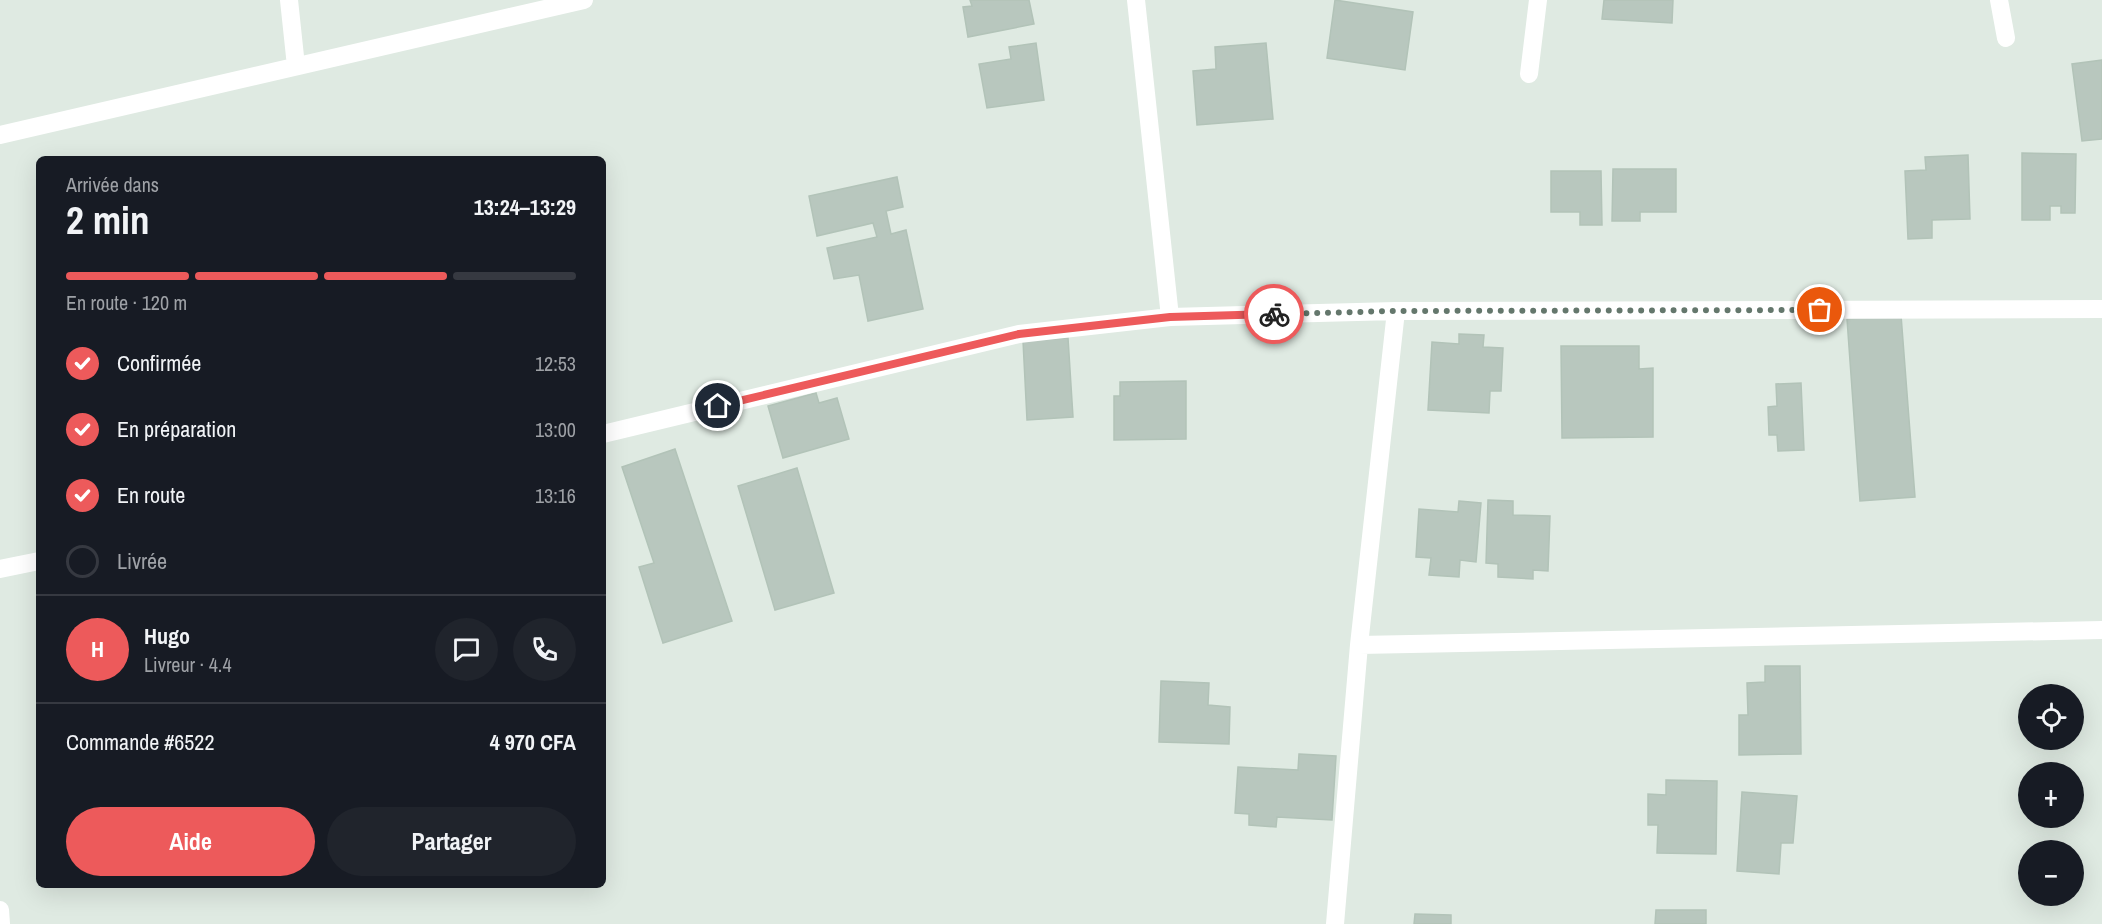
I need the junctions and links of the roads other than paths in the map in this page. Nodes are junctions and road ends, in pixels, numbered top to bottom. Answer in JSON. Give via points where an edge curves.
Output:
{"nodes":[{"id":1,"x":289,"y":0,"type":"edge"},
{"id":2,"x":583,"y":0,"type":"edge"},
{"id":3,"x":1136,"y":0,"type":"edge"},
{"id":4,"x":1538,"y":0,"type":"edge"},
{"id":5,"x":1999,"y":0,"type":"edge"},
{"id":6,"x":2006,"y":38,"type":"dead end"},
{"id":7,"x":296,"y":66,"type":"junction"},
{"id":8,"x":1529,"y":74,"type":"dead end"},
{"id":9,"x":0,"y":135,"type":"edge"},
{"id":10,"x":2102,"y":309,"type":"edge"},
{"id":11,"x":1396,"y":311,"type":"junction"},
{"id":12,"x":1170,"y":317,"type":"junction"},
{"id":13,"x":606,"y":433,"type":"edge"},
{"id":14,"x":36,"y":562,"type":"edge"},
{"id":15,"x":0,"y":569,"type":"edge"},
{"id":16,"x":2102,"y":630,"type":"edge"},
{"id":17,"x":1359,"y":645,"type":"junction"},
{"id":18,"x":0,"y":910,"type":"edge"},
{"id":19,"x":1,"y":924,"type":"edge"},
{"id":20,"x":1335,"y":924,"type":"edge"}],
"edges":[{"from":1,"to":7,"type":"street"},
{"from":2,"to":7,"type":"street"},
{"from":3,"to":12,"type":"street"},
{"from":4,"to":8,"type":"street"},
{"from":5,"to":6,"type":"street"},
{"from":7,"to":9,"type":"street"},
{"from":10,"to":11,"type":"street"},
{"from":11,"to":12,"type":"street"},
{"from":11,"to":17,"type":"street"},
{"from":12,"to":13,"type":"street","via":[[1019,334]]},
{"from":14,"to":15,"type":"street"},
{"from":16,"to":17,"type":"street"},
{"from":17,"to":20,"type":"street"},
{"from":18,"to":19,"type":"street"}]}
